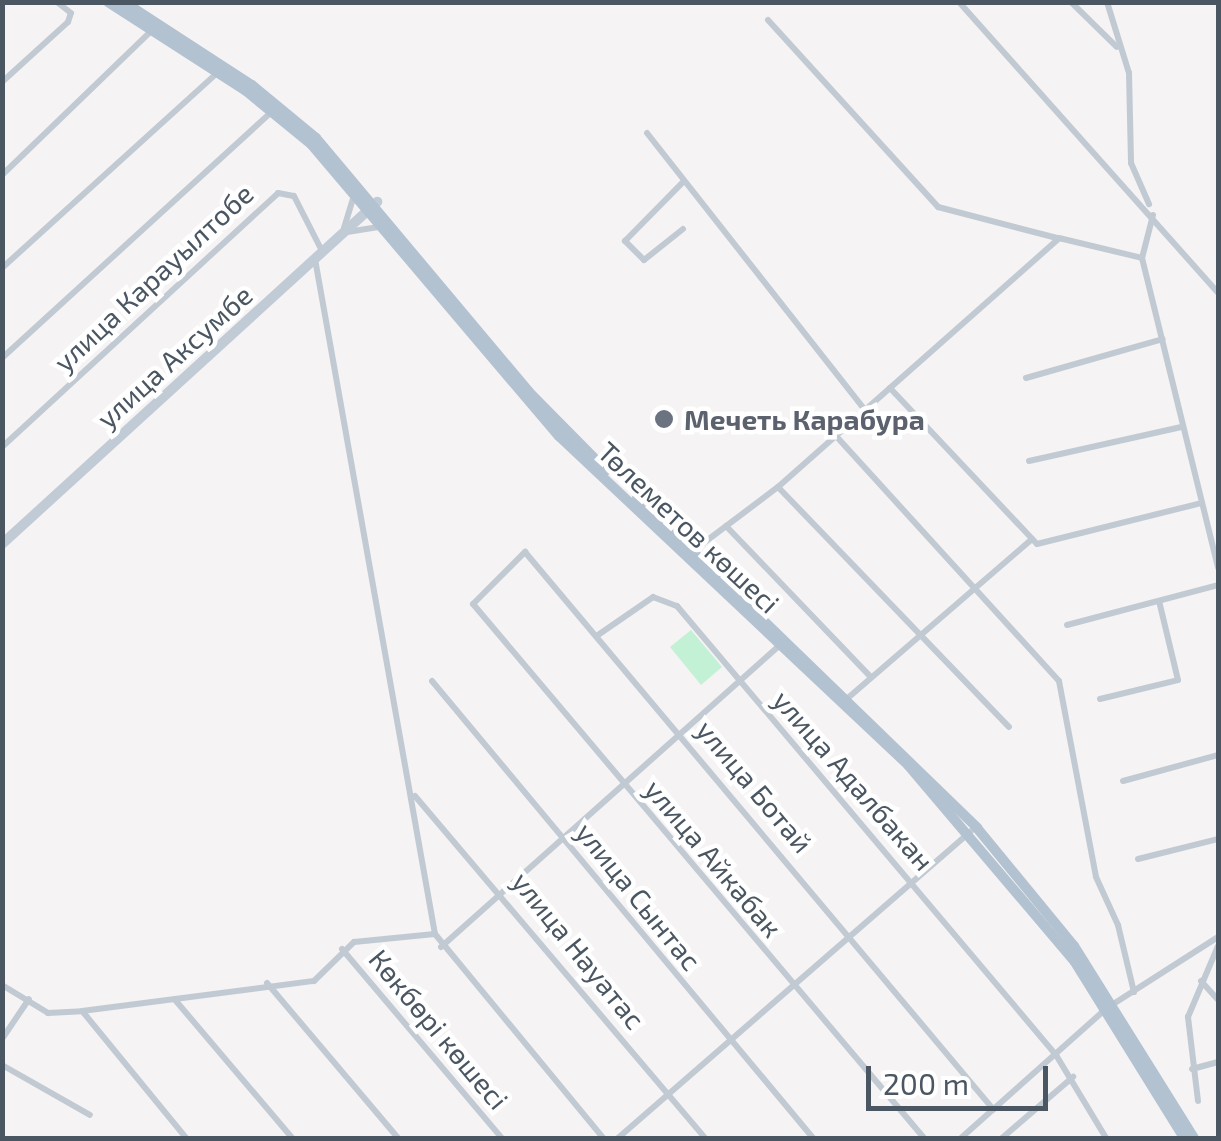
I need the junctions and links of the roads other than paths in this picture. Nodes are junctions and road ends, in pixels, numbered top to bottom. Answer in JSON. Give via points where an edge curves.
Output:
{"nodes":[{"id":1,"x":57,"y":2,"type":"edge"},
{"id":2,"x":108,"y":2,"type":"edge"},
{"id":3,"x":124,"y":2,"type":"edge"},
{"id":4,"x":959,"y":2,"type":"edge"},
{"id":5,"x":1072,"y":2,"type":"edge"},
{"id":6,"x":1107,"y":2,"type":"edge"},
{"id":7,"x":768,"y":20,"type":"dead end"},
{"id":8,"x":152,"y":30,"type":"junction"},
{"id":9,"x":1118,"y":48,"type":"junction"},
{"id":10,"x":218,"y":72,"type":"junction"},
{"id":11,"x":2,"y":82,"type":"edge"},
{"id":12,"x":272,"y":111,"type":"junction"},
{"id":13,"x":646,"y":134,"type":"dead end"},
{"id":14,"x":2,"y":176,"type":"edge"},
{"id":15,"x":684,"y":182,"type":"junction"},
{"id":16,"x":352,"y":187,"type":"junction"},
{"id":17,"x":374,"y":205,"type":"junction"},
{"id":18,"x":1153,"y":214,"type":"junction"},
{"id":19,"x":388,"y":228,"type":"junction"},
{"id":20,"x":683,"y":229,"type":"dead end"},
{"id":21,"x":341,"y":234,"type":"junction"},
{"id":22,"x":1059,"y":238,"type":"junction"},
{"id":23,"x":318,"y":254,"type":"junction"},
{"id":24,"x":1142,"y":258,"type":"junction"},
{"id":25,"x":2,"y":268,"type":"edge"},
{"id":26,"x":1216,"y":287,"type":"edge"},
{"id":27,"x":1163,"y":340,"type":"junction"},
{"id":28,"x":2,"y":358,"type":"edge"},
{"id":29,"x":1026,"y":378,"type":"dead end"},
{"id":30,"x":890,"y":388,"type":"junction"},
{"id":31,"x":865,"y":410,"type":"junction"},
{"id":32,"x":1181,"y":427,"type":"junction"},
{"id":33,"x":836,"y":436,"type":"junction"},
{"id":34,"x":2,"y":447,"type":"edge"},
{"id":35,"x":1029,"y":461,"type":"dead end"},
{"id":36,"x":778,"y":487,"type":"junction"},
{"id":37,"x":1198,"y":504,"type":"junction"},
{"id":38,"x":726,"y":526,"type":"junction"},
{"id":39,"x":1032,"y":539,"type":"junction"},
{"id":40,"x":2,"y":544,"type":"edge"},
{"id":41,"x":693,"y":551,"type":"junction"},
{"id":42,"x":1218,"y":568,"type":"edge"},
{"id":43,"x":978,"y":585,"type":"junction"},
{"id":44,"x":1218,"y":585,"type":"edge"},
{"id":45,"x":1159,"y":601,"type":"junction"},
{"id":46,"x":473,"y":604,"type":"joint"},
{"id":47,"x":1067,"y":625,"type":"dead end"},
{"id":48,"x":598,"y":635,"type":"junction"},
{"id":49,"x":920,"y":635,"type":"junction"},
{"id":50,"x":780,"y":644,"type":"junction"},
{"id":51,"x":821,"y":676,"type":"junction"},
{"id":52,"x":871,"y":677,"type":"junction"},
{"id":53,"x":432,"y":681,"type":"dead end"},
{"id":54,"x":740,"y":681,"type":"junction"},
{"id":55,"x":849,"y":697,"type":"junction"},
{"id":56,"x":1100,"y":699,"type":"dead end"},
{"id":57,"x":1008,"y":727,"type":"dead end"},
{"id":58,"x":680,"y":732,"type":"junction"},
{"id":59,"x":1218,"y":756,"type":"edge"},
{"id":60,"x":1123,"y":780,"type":"dead end"},
{"id":61,"x":624,"y":786,"type":"junction"},
{"id":62,"x":414,"y":794,"type":"junction"},
{"id":63,"x":970,"y":831,"type":"junction"},
{"id":64,"x":566,"y":839,"type":"junction"},
{"id":65,"x":1218,"y":839,"type":"edge"},
{"id":66,"x":1138,"y":859,"type":"dead end"},
{"id":67,"x":914,"y":884,"type":"junction"},
{"id":68,"x":504,"y":891,"type":"junction"},
{"id":69,"x":434,"y":934,"type":"junction"},
{"id":70,"x":853,"y":936,"type":"junction"},
{"id":71,"x":1218,"y":936,"type":"edge"},
{"id":72,"x":1218,"y":946,"type":"edge"},
{"id":73,"x":441,"y":947,"type":"junction"},
{"id":74,"x":342,"y":949,"type":"junction"},
{"id":75,"x":1201,"y":981,"type":"junction"},
{"id":76,"x":266,"y":982,"type":"junction"},
{"id":77,"x":2,"y":985,"type":"edge"},
{"id":78,"x":793,"y":988,"type":"junction"},
{"id":79,"x":1134,"y":992,"type":"junction"},
{"id":80,"x":29,"y":999,"type":"junction"},
{"id":81,"x":175,"y":1000,"type":"junction"},
{"id":82,"x":1218,"y":1000,"type":"edge"},
{"id":83,"x":1110,"y":1006,"type":"junction"},
{"id":84,"x":82,"y":1011,"type":"junction"},
{"id":85,"x":2,"y":1039,"type":"edge"},
{"id":86,"x":726,"y":1040,"type":"junction"},
{"id":87,"x":1056,"y":1055,"type":"junction"},
{"id":88,"x":1218,"y":1062,"type":"edge"},
{"id":89,"x":2,"y":1065,"type":"edge"},
{"id":90,"x":1192,"y":1069,"type":"junction"},
{"id":91,"x":1073,"y":1077,"type":"junction"},
{"id":92,"x":665,"y":1093,"type":"junction"},
{"id":93,"x":1198,"y":1100,"type":"dead end"},
{"id":94,"x":993,"y":1109,"type":"junction"},
{"id":95,"x":90,"y":1115,"type":"dead end"},
{"id":96,"x":186,"y":1138,"type":"edge"},
{"id":97,"x":292,"y":1138,"type":"edge"},
{"id":98,"x":398,"y":1138,"type":"edge"},
{"id":99,"x":502,"y":1138,"type":"edge"},
{"id":100,"x":603,"y":1138,"type":"edge"},
{"id":101,"x":618,"y":1138,"type":"edge"},
{"id":102,"x":704,"y":1138,"type":"edge"},
{"id":103,"x":813,"y":1138,"type":"edge"},
{"id":104,"x":924,"y":1138,"type":"edge"},
{"id":105,"x":961,"y":1138,"type":"edge"},
{"id":106,"x":1002,"y":1138,"type":"edge"},
{"id":107,"x":1106,"y":1138,"type":"edge"},
{"id":108,"x":1184,"y":1138,"type":"edge"},
{"id":109,"x":1194,"y":1138,"type":"edge"}],
"edges":[{"from":1,"to":11,"type":"street","via":[[71,13],[68,22]]},
{"from":2,"to":8,"type":"main road","name":"Төлеметов көшесі"},
{"from":3,"to":17,"type":"main road","name":"Төлеметов көшесі","via":[[278,105]]},
{"from":4,"to":18,"type":"street"},
{"from":5,"to":9,"type":"street"},
{"from":6,"to":9,"type":"street"},
{"from":7,"to":22,"type":"street","via":[[938,207]]},
{"from":8,"to":10,"type":"main road","name":"Төлеметов көшесі"},
{"from":8,"to":14,"type":"street"},
{"from":9,"to":18,"type":"street","via":[[1129,74],[1131,163]]},
{"from":10,"to":12,"type":"main road","name":"Төлеметов көшесі"},
{"from":10,"to":25,"type":"street"},
{"from":12,"to":16,"type":"main road","name":"Төлеметов көшесі"},
{"from":12,"to":28,"type":"street"},
{"from":13,"to":15,"type":"street"},
{"from":15,"to":20,"type":"street","via":[[626,241],[644,260]]},
{"from":15,"to":31,"type":"street"},
{"from":16,"to":17,"type":"main road","name":"Төлеметов көшесі"},
{"from":16,"to":21,"type":"street"},
{"from":17,"to":19,"type":"main road","name":"Төлеметов көшесі"},
{"from":17,"to":21,"type":"main road","name":"улица Аксумбе"},
{"from":17,"to":41,"type":"main road","name":"Төлеметов көшесі","via":[[529,392]]},
{"from":18,"to":24,"type":"street"},
{"from":18,"to":26,"type":"street"},
{"from":19,"to":21,"type":"street"},
{"from":19,"to":50,"type":"main road","name":"Төлеметов көшесі","via":[[500,373]]},
{"from":21,"to":23,"type":"main road","name":"улица Аксумбе"},
{"from":22,"to":24,"type":"street"},
{"from":22,"to":30,"type":"street"},
{"from":23,"to":34,"type":"street","name":"улица Карауылтобе","via":[[294,196],[278,194]]},
{"from":23,"to":40,"type":"main road","name":"улица Аксумбе"},
{"from":23,"to":62,"type":"street"},
{"from":24,"to":27,"type":"street"},
{"from":27,"to":29,"type":"street"},
{"from":27,"to":32,"type":"street"},
{"from":30,"to":31,"type":"street"},
{"from":30,"to":39,"type":"street"},
{"from":31,"to":33,"type":"street"},
{"from":32,"to":35,"type":"street"},
{"from":32,"to":37,"type":"street"},
{"from":33,"to":36,"type":"street"},
{"from":33,"to":43,"type":"street"},
{"from":36,"to":38,"type":"street"},
{"from":36,"to":49,"type":"street"},
{"from":37,"to":39,"type":"street","via":[[1037,544]]},
{"from":37,"to":42,"type":"street"},
{"from":38,"to":41,"type":"street"},
{"from":38,"to":52,"type":"street"},
{"from":39,"to":43,"type":"street"},
{"from":41,"to":51,"type":"main road","name":"Төлеметов көшесі"},
{"from":43,"to":49,"type":"street"},
{"from":43,"to":79,"type":"street","via":[[1059,680],[1096,877],[1118,925]]},
{"from":44,"to":45,"type":"street"},
{"from":45,"to":47,"type":"street"},
{"from":45,"to":56,"type":"street","via":[[1178,680]]},
{"from":46,"to":48,"type":"street","name":"улица Ботай","via":[[525,552]]},
{"from":46,"to":61,"type":"street","name":"улица Айкабак"},
{"from":48,"to":54,"type":"street","name":"улица Адалбакан","via":[[653,597],[677,606]]},
{"from":48,"to":58,"type":"street","name":"улица Ботай"},
{"from":49,"to":52,"type":"street"},
{"from":49,"to":57,"type":"street"},
{"from":50,"to":51,"type":"main road","name":"Төлеметов көшесі"},
{"from":50,"to":54,"type":"street"},
{"from":51,"to":55,"type":"main road","name":"Төлеметов көшесі"},
{"from":51,"to":63,"type":"main road","name":"Төлеметов көшесі"},
{"from":52,"to":55,"type":"street"},
{"from":53,"to":64,"type":"street","name":"улица Сынтас"},
{"from":54,"to":58,"type":"street"},
{"from":54,"to":67,"type":"street","name":"улица Адалбакан"},
{"from":55,"to":83,"type":"main road","name":"Төлеметов көшесі","via":[[977,828]]},
{"from":58,"to":61,"type":"street"},
{"from":58,"to":70,"type":"street","name":"улица Ботай"},
{"from":59,"to":60,"type":"street"},
{"from":61,"to":64,"type":"street"},
{"from":61,"to":78,"type":"street","name":"улица Айкабак"},
{"from":62,"to":68,"type":"street","name":"улица Науатас"},
{"from":62,"to":69,"type":"street"},
{"from":63,"to":67,"type":"street"},
{"from":63,"to":83,"type":"main road","name":"Төлеметов көшесі"},
{"from":64,"to":68,"type":"street"},
{"from":64,"to":86,"type":"street","name":"улица Сынтас"},
{"from":65,"to":66,"type":"street"},
{"from":67,"to":70,"type":"street"},
{"from":67,"to":87,"type":"street","name":"улица Адалбакан"},
{"from":68,"to":73,"type":"street"},
{"from":68,"to":92,"type":"street","name":"улица Науатас"},
{"from":69,"to":73,"type":"street"},
{"from":69,"to":74,"type":"street"},
{"from":70,"to":78,"type":"street"},
{"from":70,"to":94,"type":"street","name":"улица Ботай"},
{"from":71,"to":79,"type":"street"},
{"from":72,"to":75,"type":"street"},
{"from":73,"to":100,"type":"street"},
{"from":74,"to":76,"type":"street","via":[[314,981]]},
{"from":74,"to":99,"type":"street","name":"Көкбөрі көшесі"},
{"from":75,"to":82,"type":"street"},
{"from":75,"to":90,"type":"street","via":[[1188,1017]]},
{"from":76,"to":81,"type":"street"},
{"from":76,"to":98,"type":"street"},
{"from":77,"to":80,"type":"street"},
{"from":78,"to":86,"type":"street"},
{"from":78,"to":104,"type":"street","name":"улица Айкабак"},
{"from":79,"to":83,"type":"street"},
{"from":80,"to":84,"type":"street","via":[[48,1012]]},
{"from":80,"to":85,"type":"street"},
{"from":81,"to":84,"type":"street"},
{"from":81,"to":97,"type":"street"},
{"from":83,"to":87,"type":"street"},
{"from":83,"to":108,"type":"main road","name":"Төлеметов көшесі"},
{"from":83,"to":109,"type":"main road","name":"Төлеметов көшесі"},
{"from":84,"to":96,"type":"street"},
{"from":86,"to":92,"type":"street"},
{"from":86,"to":103,"type":"street","name":"улица Сынтас"},
{"from":87,"to":91,"type":"street","name":"улица Адалбакан"},
{"from":87,"to":94,"type":"street"},
{"from":88,"to":90,"type":"street"},
{"from":89,"to":95,"type":"street"},
{"from":90,"to":93,"type":"street"},
{"from":91,"to":106,"type":"street"},
{"from":91,"to":107,"type":"street","name":"улица Адалбакан"},
{"from":92,"to":101,"type":"street"},
{"from":92,"to":102,"type":"street","name":"улица Науатас"},
{"from":94,"to":105,"type":"street"}]}
